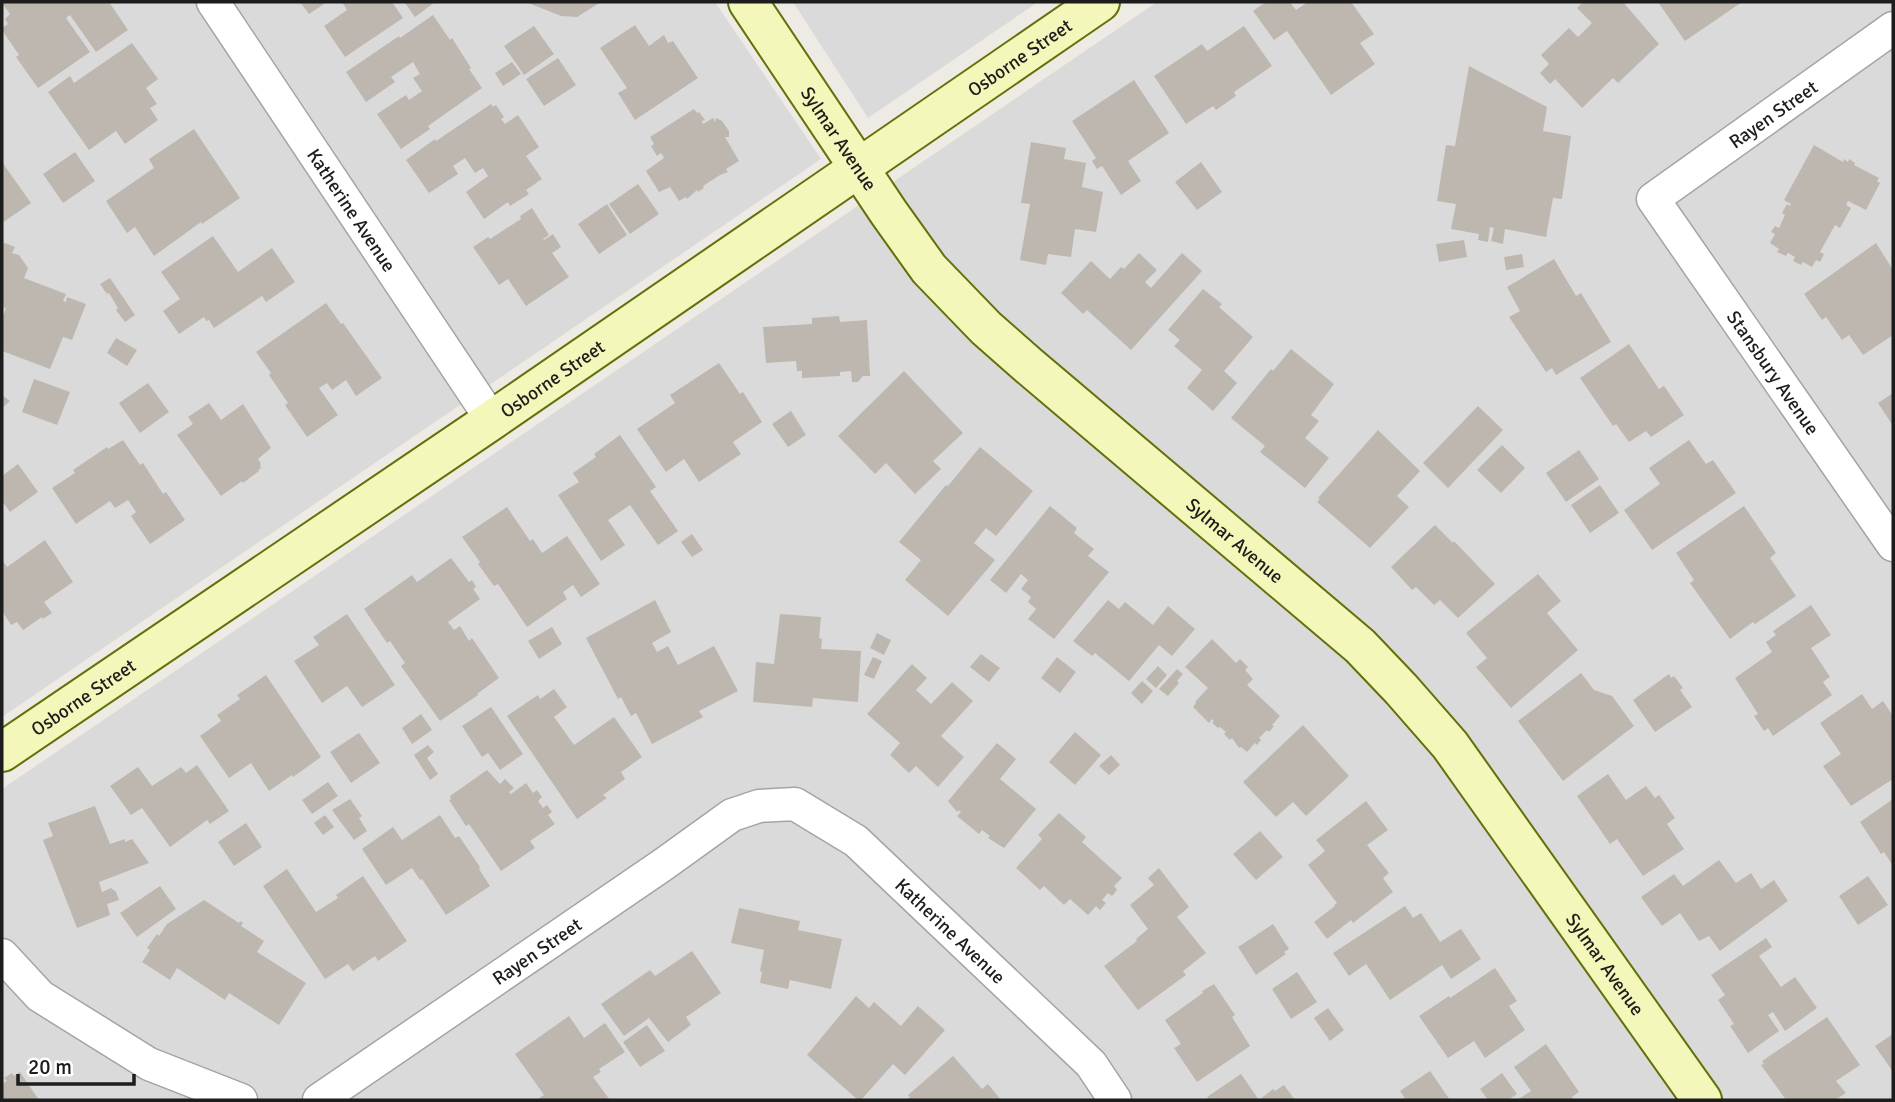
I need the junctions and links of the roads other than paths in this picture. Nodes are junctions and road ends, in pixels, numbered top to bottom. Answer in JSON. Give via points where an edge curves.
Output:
{"nodes":[{"id":1,"x":213,"y":2,"type":"edge"},
{"id":2,"x":748,"y":2,"type":"edge"},
{"id":3,"x":1100,"y":2,"type":"edge"},
{"id":4,"x":1893,"y":28,"type":"edge"},
{"id":5,"x":858,"y":167,"type":"junction"},
{"id":6,"x":1653,"y":199,"type":"joint"},
{"id":7,"x":492,"y":420,"type":"junction"},
{"id":8,"x":1893,"y":545,"type":"edge"},
{"id":9,"x":2,"y":752,"type":"edge"},
{"id":10,"x":759,"y":806,"type":"joint"},
{"id":11,"x":2,"y":955,"type":"edge"},
{"id":12,"x":241,"y":1100,"type":"edge"},
{"id":13,"x":319,"y":1100,"type":"edge"},
{"id":14,"x":1115,"y":1100,"type":"edge"},
{"id":15,"x":1702,"y":1100,"type":"edge"}],
"edges":[{"from":1,"to":7,"type":"street","name":"Katherine Avenue"},
{"from":2,"to":5,"type":"street","name":"Sylmar Avenue"},
{"from":3,"to":5,"type":"street","name":"Osborne Street"},
{"from":4,"to":6,"type":"street","name":"Rayen Street"},
{"from":5,"to":7,"type":"street","name":"Osborne Street"},
{"from":5,"to":15,"type":"street","name":"Sylmar Avenue","via":[[929,269],[986,328],[1360,646],[1401,689],[1450,745]]},
{"from":6,"to":8,"type":"street","name":"Stansbury Avenue"},
{"from":7,"to":9,"type":"street","name":"Osborne Street"},
{"from":10,"to":13,"type":"street","name":"Rayen Street","via":[[732,815]]},
{"from":10,"to":14,"type":"street","name":"Katherine Avenue","via":[[795,804],[856,841],[1091,1065]]},
{"from":11,"to":12,"type":"street","via":[[40,996],[149,1064]]}]}
